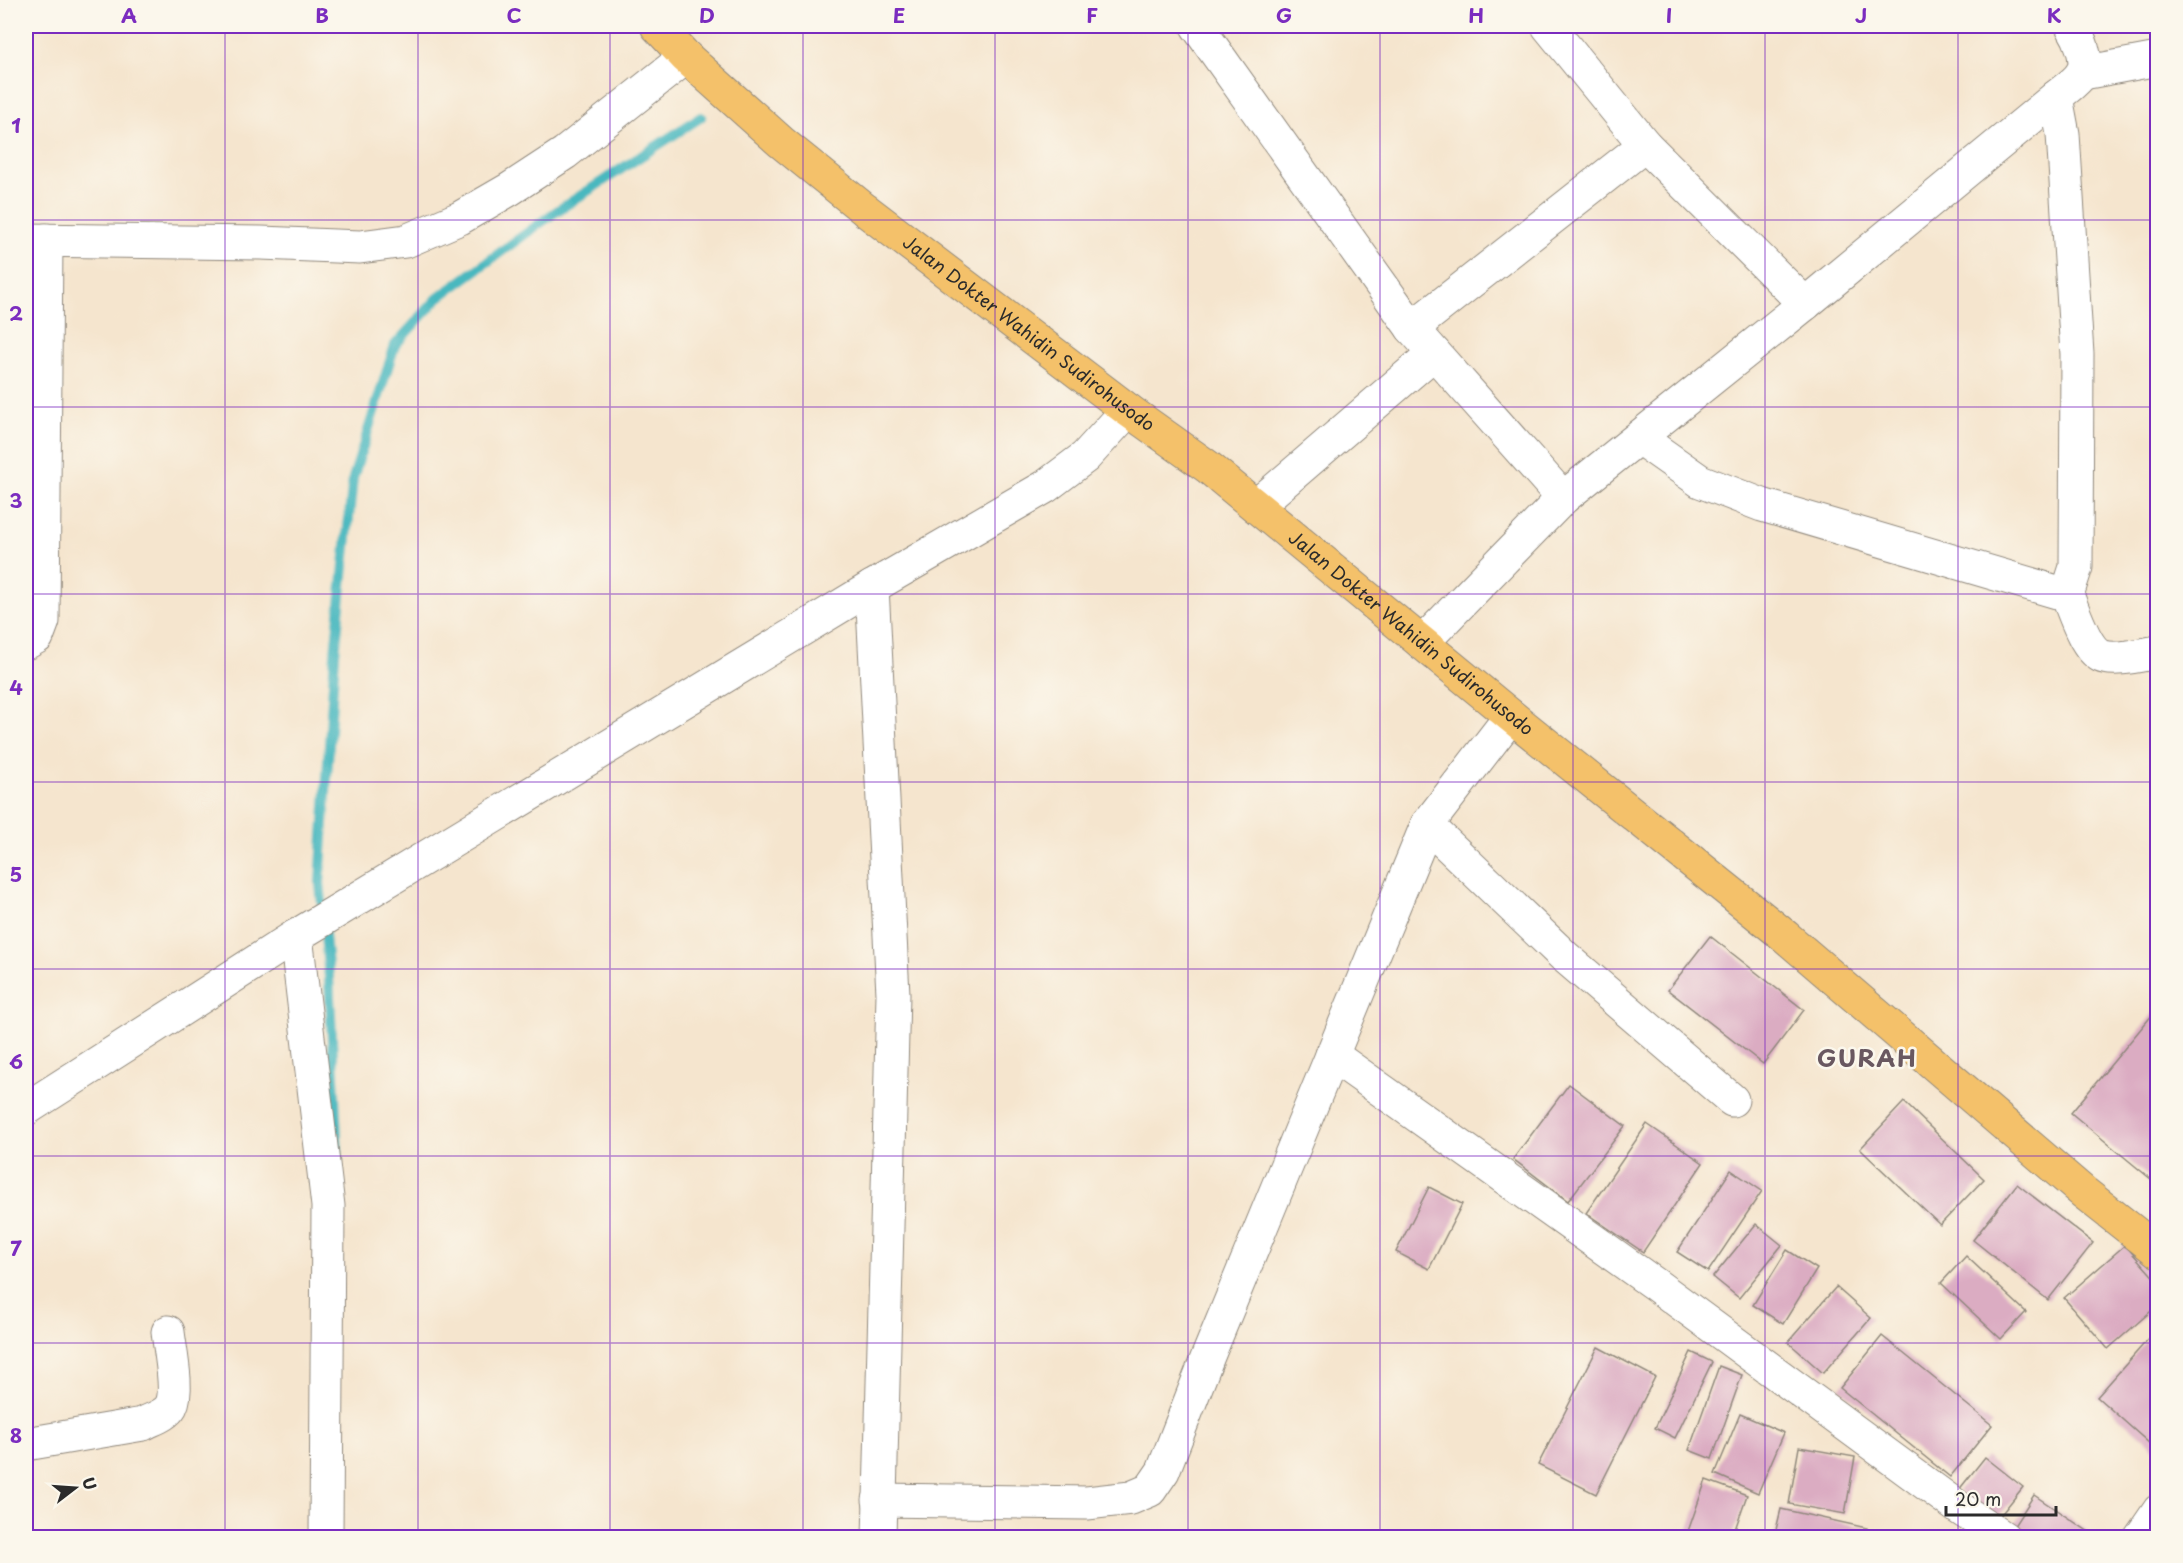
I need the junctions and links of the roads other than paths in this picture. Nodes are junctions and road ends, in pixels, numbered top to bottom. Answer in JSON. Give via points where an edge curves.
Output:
{"nodes":[{"id":1,"x":657,"y":26,"type":"edge"},
{"id":2,"x":1197,"y":26,"type":"edge"},
{"id":3,"x":1548,"y":26,"type":"edge"},
{"id":4,"x":2072,"y":26,"type":"edge"},
{"id":5,"x":686,"y":57,"type":"junction"},
{"id":6,"x":2157,"y":59,"type":"edge"},
{"id":7,"x":2083,"y":73,"type":"junction"},
{"id":8,"x":2056,"y":97,"type":"junction"},
{"id":9,"x":1645,"y":145,"type":"junction"},
{"id":10,"x":36,"y":240,"type":"edge"},
{"id":11,"x":1805,"y":304,"type":"junction"},
{"id":12,"x":1412,"y":328,"type":"junction"},
{"id":13,"x":1434,"y":353,"type":"junction"},
{"id":14,"x":1128,"y":410,"type":"junction"},
{"id":15,"x":1639,"y":438,"type":"junction"},
{"id":16,"x":1563,"y":498,"type":"junction"},
{"id":17,"x":1256,"y":506,"type":"junction"},
{"id":18,"x":872,"y":587,"type":"junction"},
{"id":19,"x":2067,"y":595,"type":"junction"},
{"id":20,"x":26,"y":642,"type":"edge"},
{"id":21,"x":1422,"y":643,"type":"junction"},
{"id":22,"x":2157,"y":652,"type":"edge"},
{"id":23,"x":1511,"y":716,"type":"junction"},
{"id":24,"x":1427,"y":825,"type":"junction"},
{"id":25,"x":316,"y":924,"type":"junction"},
{"id":26,"x":1332,"y":1055,"type":"junction"},
{"id":27,"x":1732,"y":1100,"type":"dead end"},
{"id":28,"x":26,"y":1110,"type":"edge"},
{"id":29,"x":2157,"y":1251,"type":"edge"},
{"id":30,"x":168,"y":1332,"type":"dead end"},
{"id":31,"x":26,"y":1444,"type":"edge"},
{"id":32,"x":879,"y":1500,"type":"junction"},
{"id":33,"x":2155,"y":1506,"type":"dead end"},
{"id":34,"x":326,"y":1538,"type":"edge"},
{"id":35,"x":879,"y":1538,"type":"edge"},
{"id":36,"x":2004,"y":1538,"type":"edge"},
{"id":37,"x":2133,"y":1538,"type":"edge"}],
"edges":[{"from":1,"to":5,"type":"main road","name":"Jalan Dokter Wahidin Sudirohusodo"},
{"from":2,"to":12,"type":"street"},
{"from":3,"to":9,"type":"street"},
{"from":4,"to":7,"type":"street","via":[[2082,48]]},
{"from":5,"to":10,"type":"street","via":[[565,153],[510,189],[460,218],[406,240],[360,247]]},
{"from":5,"to":14,"type":"main road","name":"Jalan Dokter Wahidin Sudirohusodo","via":[[864,209]]},
{"from":6,"to":7,"type":"street"},
{"from":7,"to":8,"type":"street"},
{"from":8,"to":11,"type":"street"},
{"from":8,"to":19,"type":"street","via":[[2063,134],[2077,354],[2076,567]]},
{"from":9,"to":11,"type":"street"},
{"from":9,"to":12,"type":"street"},
{"from":10,"to":20,"type":"street","via":[[43,621],[37,637]]},
{"from":11,"to":15,"type":"street"},
{"from":12,"to":13,"type":"street"},
{"from":13,"to":16,"type":"street"},
{"from":13,"to":17,"type":"street"},
{"from":14,"to":17,"type":"main road","name":"Jalan Dokter Wahidin Sudirohusodo"},
{"from":14,"to":18,"type":"street","via":[[1085,457],[1045,487]]},
{"from":15,"to":16,"type":"street"},
{"from":15,"to":19,"type":"street","via":[[1700,481],[1761,505]]},
{"from":16,"to":21,"type":"street"},
{"from":17,"to":21,"type":"main road","name":"Jalan Dokter Wahidin Sudirohusodo"},
{"from":18,"to":25,"type":"street"},
{"from":18,"to":32,"type":"street","via":[[893,994]]},
{"from":19,"to":22,"type":"street","via":[[2089,645],[2102,657]]},
{"from":21,"to":23,"type":"main road","name":"Jalan Dokter Wahidin Sudirohusodo"},
{"from":23,"to":24,"type":"street"},
{"from":23,"to":29,"type":"main road","name":"Jalan Dokter Wahidin Sudirohusodo","via":[[1786,937]]},
{"from":24,"to":26,"type":"street"},
{"from":24,"to":27,"type":"street","via":[[1564,956]]},
{"from":25,"to":28,"type":"street"},
{"from":25,"to":34,"type":"street","via":[[328,1206]]},
{"from":26,"to":32,"type":"street","via":[[1163,1471],[1150,1490],[1131,1498],[1087,1503]]},
{"from":26,"to":36,"type":"street"},
{"from":30,"to":31,"type":"street","via":[[174,1395],[170,1408],[143,1424]]},
{"from":32,"to":35,"type":"street"},
{"from":33,"to":37,"type":"lane"}]}
